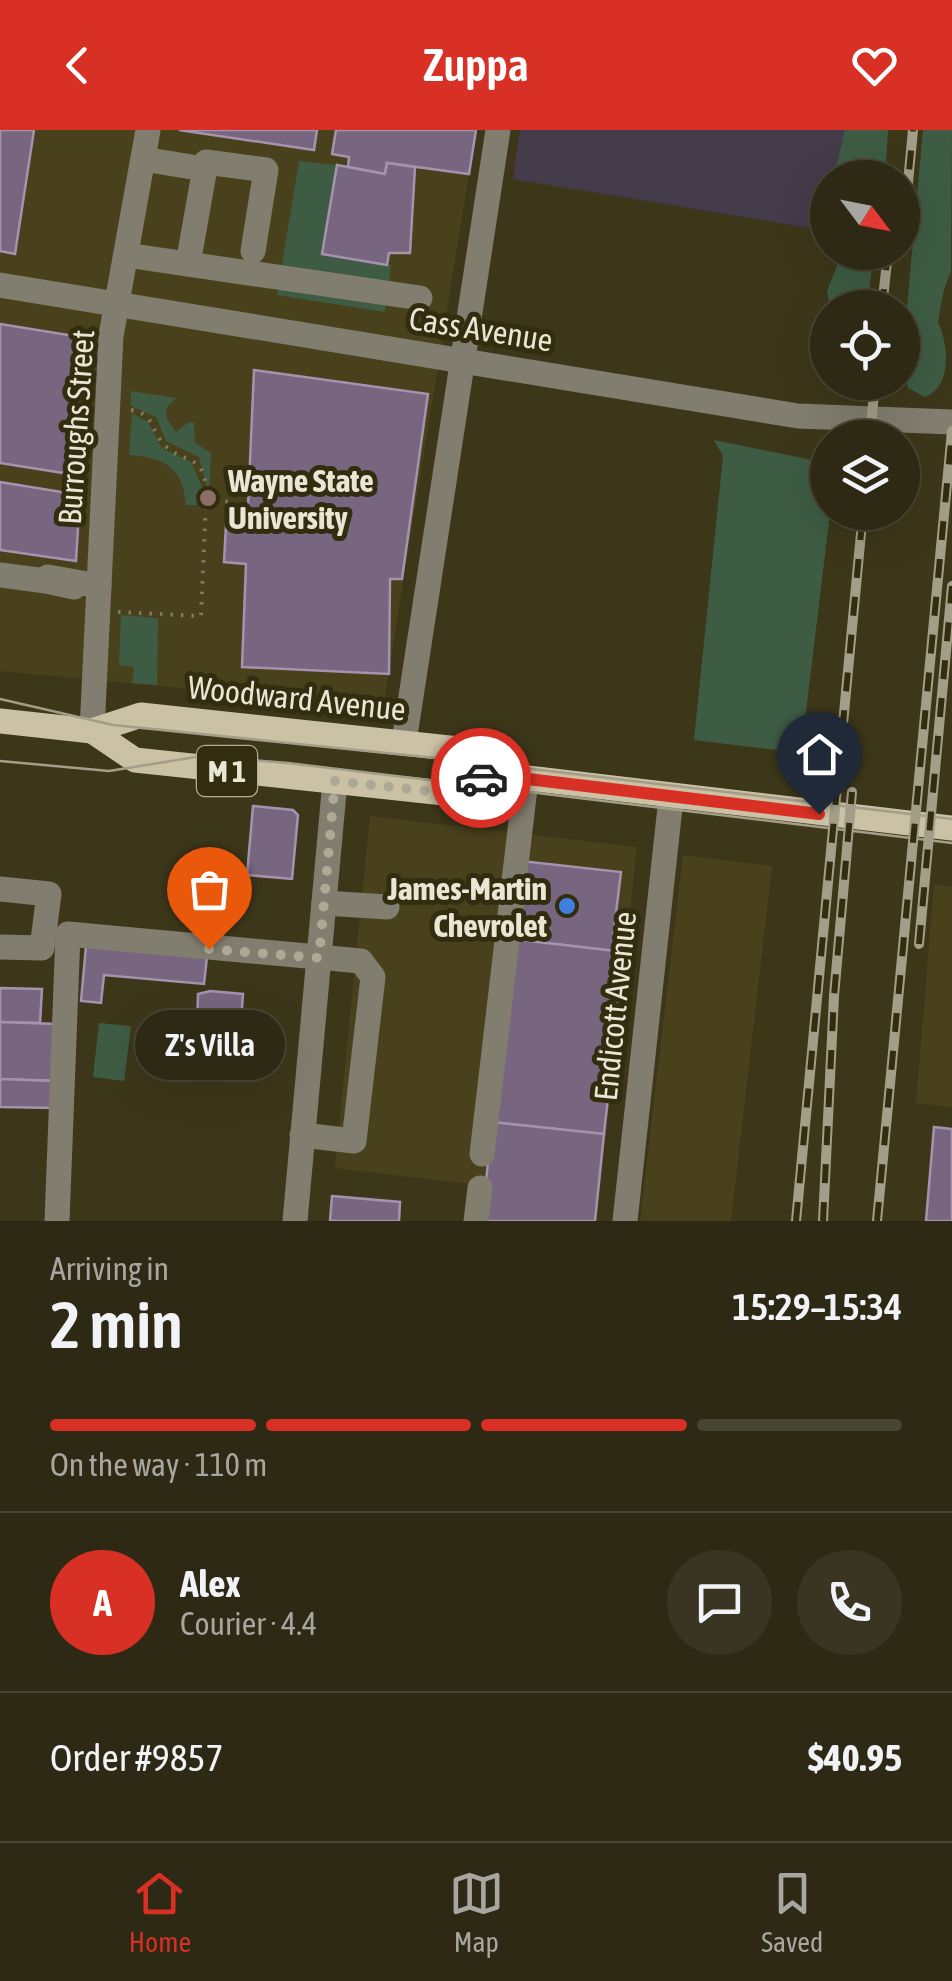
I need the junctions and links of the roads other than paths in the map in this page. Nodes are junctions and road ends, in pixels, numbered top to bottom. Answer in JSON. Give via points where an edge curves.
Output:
{"nodes":[{"id":1,"x":148,"y":130,"type":"edge"},
{"id":2,"x":498,"y":130,"type":"edge"},
{"id":3,"x":143,"y":159,"type":"junction"},
{"id":4,"x":204,"y":168,"type":"junction"},
{"id":5,"x":253,"y":251,"type":"dead end"},
{"id":6,"x":126,"y":255,"type":"junction"},
{"id":7,"x":188,"y":264,"type":"junction"},
{"id":8,"x":0,"y":285,"type":"edge"},
{"id":9,"x":420,"y":298,"type":"dead end"},
{"id":10,"x":118,"y":304,"type":"junction"},
{"id":11,"x":463,"y":359,"type":"junction"},
{"id":12,"x":952,"y":422,"type":"edge"},
{"id":13,"x":0,"y":575,"type":"edge"},
{"id":14,"x":88,"y":584,"type":"junction"},
{"id":15,"x":0,"y":721,"type":"edge"},
{"id":16,"x":92,"y":731,"type":"junction"},
{"id":17,"x":404,"y":742,"type":"junction"},
{"id":18,"x":486,"y":774,"type":"junction"},
{"id":19,"x":526,"y":779,"type":"junction"},
{"id":20,"x":335,"y":781,"type":"junction"},
{"id":21,"x":671,"y":798,"type":"junction"},
{"id":22,"x":952,"y":828,"type":"edge"},
{"id":23,"x":0,"y":890,"type":"edge"},
{"id":24,"x":324,"y":903,"type":"junction"},
{"id":25,"x":386,"y":908,"type":"dead end"},
{"id":26,"x":0,"y":947,"type":"edge"},
{"id":27,"x":319,"y":958,"type":"junction"},
{"id":28,"x":302,"y":1135,"type":"junction"},
{"id":29,"x":482,"y":1154,"type":"dead end"},
{"id":30,"x":480,"y":1188,"type":"dead end"},
{"id":31,"x":56,"y":1221,"type":"edge"},
{"id":32,"x":295,"y":1221,"type":"edge"},
{"id":33,"x":476,"y":1221,"type":"edge"},
{"id":34,"x":625,"y":1221,"type":"edge"}],
"edges":[{"from":1,"to":3,"type":"street","name":"Burroughs Street"},
{"from":2,"to":11,"type":"street"},
{"from":3,"to":4,"type":"street"},
{"from":3,"to":6,"type":"street","name":"Burroughs Street"},
{"from":4,"to":5,"type":"street","via":[[206,162],[266,170]]},
{"from":4,"to":7,"type":"street"},
{"from":6,"to":7,"type":"street"},
{"from":6,"to":10,"type":"street","name":"Burroughs Street"},
{"from":7,"to":9,"type":"street"},
{"from":8,"to":10,"type":"street","name":"Cass Avenue"},
{"from":10,"to":11,"type":"street","name":"Cass Avenue"},
{"from":10,"to":14,"type":"street","name":"Burroughs Street"},
{"from":11,"to":12,"type":"street","name":"Cass Avenue","via":[[798,416]]},
{"from":11,"to":17,"type":"street"},
{"from":13,"to":14,"type":"street"},
{"from":14,"to":16,"type":"street","name":"Burroughs Street"},
{"from":15,"to":16,"type":"main road","name":"Woodward Avenue","number":"M 1"},
{"from":16,"to":17,"type":"main road","name":"Woodward Avenue","number":"M 1","via":[[140,715]]},
{"from":16,"to":20,"type":"main road","name":"Woodward Avenue","number":"M 1","via":[[135,760]]},
{"from":17,"to":18,"type":"main road","name":"Woodward Avenue","number":"M 1","via":[[468,750]]},
{"from":18,"to":19,"type":"main road","name":"Woodward Avenue","number":"M 1"},
{"from":18,"to":20,"type":"main road","name":"Woodward Avenue","number":"M 1","via":[[463,795]]},
{"from":19,"to":21,"type":"main road","name":"Woodward Avenue","number":"M 1"},
{"from":19,"to":29,"type":"street"},
{"from":20,"to":24,"type":"street"},
{"from":21,"to":22,"type":"main road","name":"Woodward Avenue","number":"M 1"},
{"from":21,"to":34,"type":"street","name":"Endicott Avenue"},
{"from":23,"to":26,"type":"street","via":[[49,894],[42,948]]},
{"from":24,"to":25,"type":"street"},
{"from":24,"to":27,"type":"street"},
{"from":27,"to":28,"type":"street"},
{"from":27,"to":28,"type":"street","via":[[361,961],[373,976],[354,1141]]},
{"from":27,"to":31,"type":"street","via":[[68,934]]},
{"from":28,"to":32,"type":"street"},
{"from":30,"to":33,"type":"street"}]}
